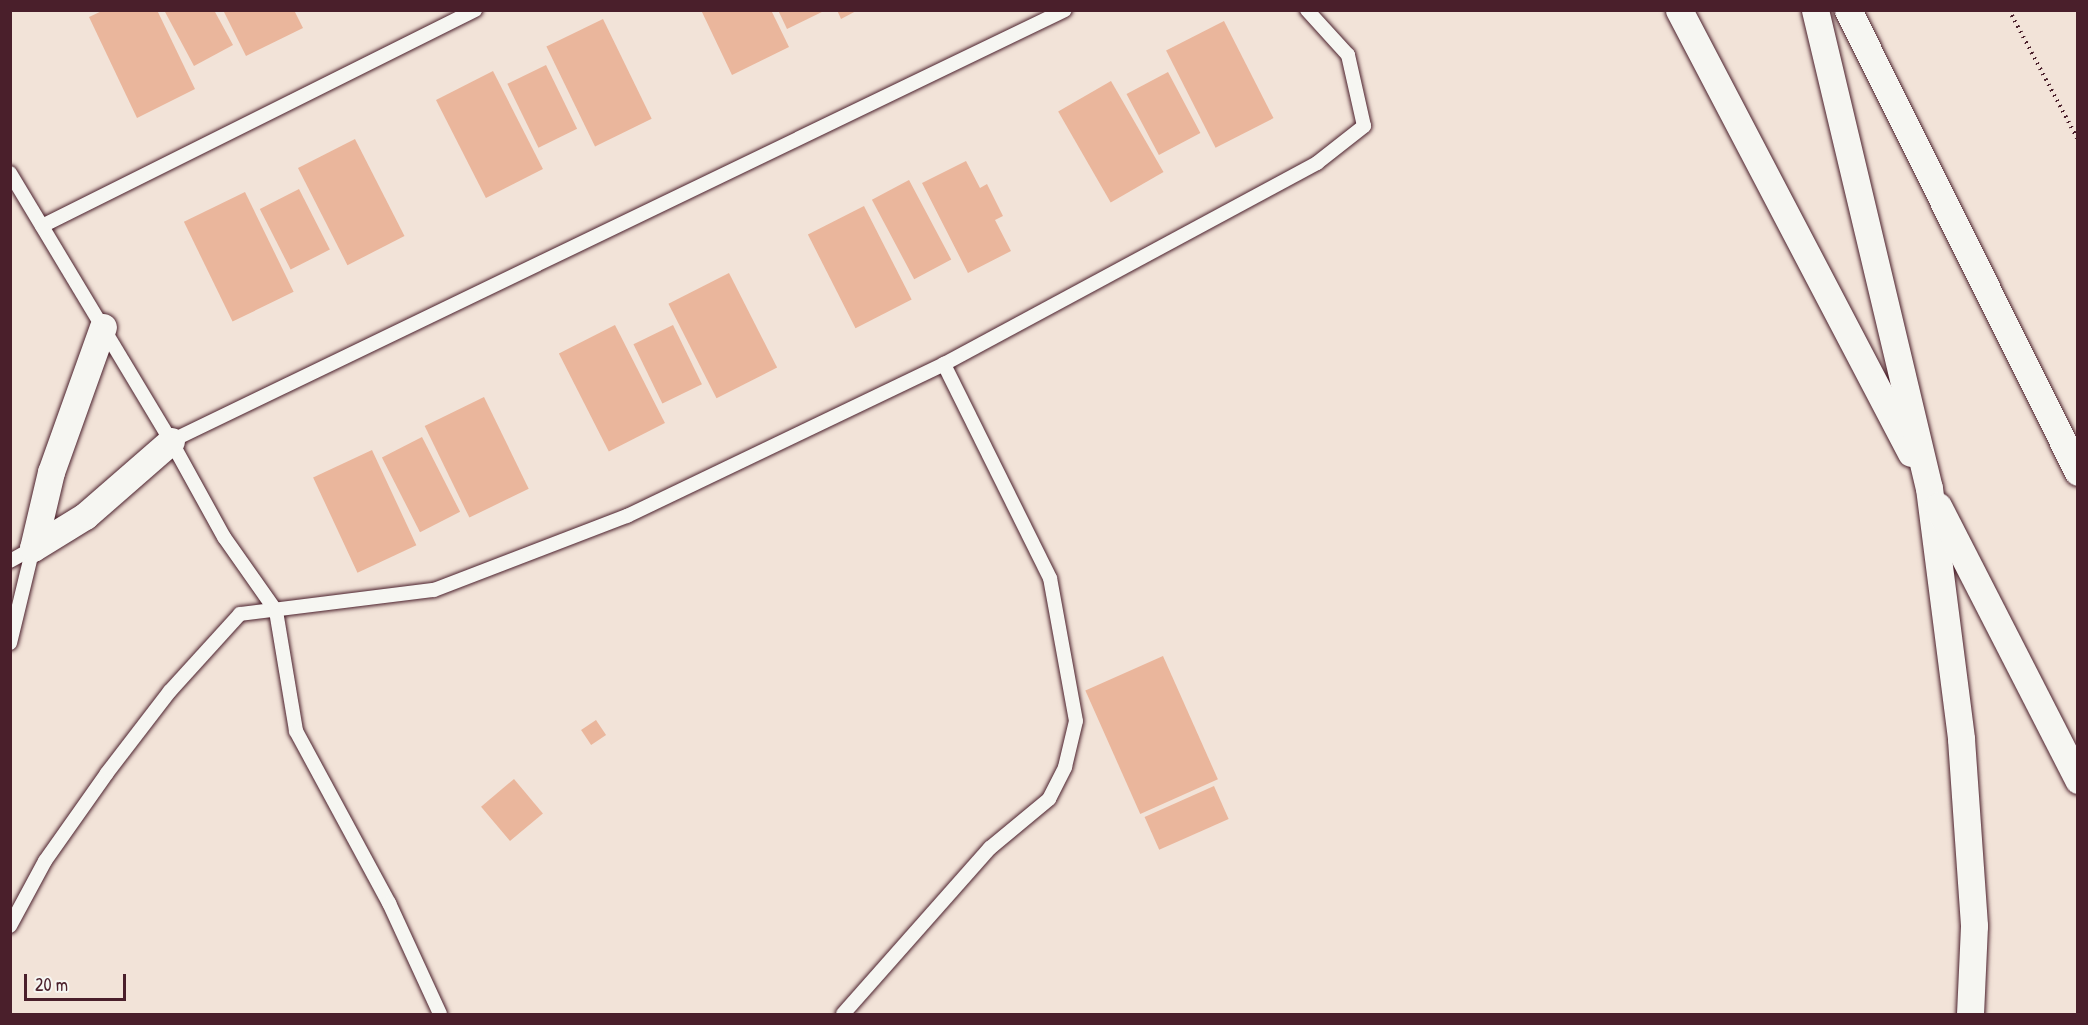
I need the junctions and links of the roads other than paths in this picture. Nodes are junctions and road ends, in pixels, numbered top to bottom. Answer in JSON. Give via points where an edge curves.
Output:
{"nodes":[{"id":1,"x":475,"y":10,"type":"edge"},
{"id":2,"x":1065,"y":10,"type":"edge"},
{"id":3,"x":1307,"y":10,"type":"edge"},
{"id":4,"x":1678,"y":10,"type":"edge"},
{"id":5,"x":1815,"y":10,"type":"edge"},
{"id":6,"x":1848,"y":10,"type":"edge"},
{"id":7,"x":10,"y":173,"type":"edge"},
{"id":8,"x":42,"y":226,"type":"junction"},
{"id":9,"x":103,"y":327,"type":"junction"},
{"id":10,"x":944,"y":364,"type":"junction"},
{"id":11,"x":171,"y":441,"type":"junction"},
{"id":12,"x":2078,"y":472,"type":"edge"},
{"id":13,"x":1929,"y":488,"type":"junction"},
{"id":14,"x":22,"y":554,"type":"edge"},
{"id":15,"x":276,"y":611,"type":"junction"},
{"id":16,"x":10,"y":643,"type":"edge"},
{"id":17,"x":2078,"y":780,"type":"edge"},
{"id":18,"x":10,"y":926,"type":"edge"},
{"id":19,"x":440,"y":1014,"type":"edge"},
{"id":20,"x":843,"y":1014,"type":"edge"},
{"id":21,"x":1970,"y":1014,"type":"edge"}],
"edges":[{"from":1,"to":8,"type":"lane"},
{"from":2,"to":11,"type":"lane"},
{"from":3,"to":10,"type":"lane","via":[[1348,55],[1364,126],[1317,163]]},
{"from":4,"to":13,"type":"street"},
{"from":5,"to":13,"type":"street"},
{"from":6,"to":12,"type":"street"},
{"from":7,"to":8,"type":"lane"},
{"from":8,"to":9,"type":"lane"},
{"from":9,"to":11,"type":"lane"},
{"from":9,"to":14,"type":"street"},
{"from":10,"to":15,"type":"lane","via":[[627,516],[434,590]]},
{"from":10,"to":20,"type":"lane","via":[[1050,578],[1076,721],[1065,767],[1049,799],[990,848]]},
{"from":11,"to":14,"type":"street","via":[[85,516]]},
{"from":11,"to":15,"type":"lane","via":[[224,537]]},
{"from":13,"to":17,"type":"street"},
{"from":13,"to":21,"type":"street","via":[[1961,738],[1974,926]]},
{"from":14,"to":16,"type":"lane"},
{"from":15,"to":18,"type":"lane","via":[[240,614],[170,691],[45,861]]},
{"from":15,"to":19,"type":"lane","via":[[296,731],[389,903]]}]}
